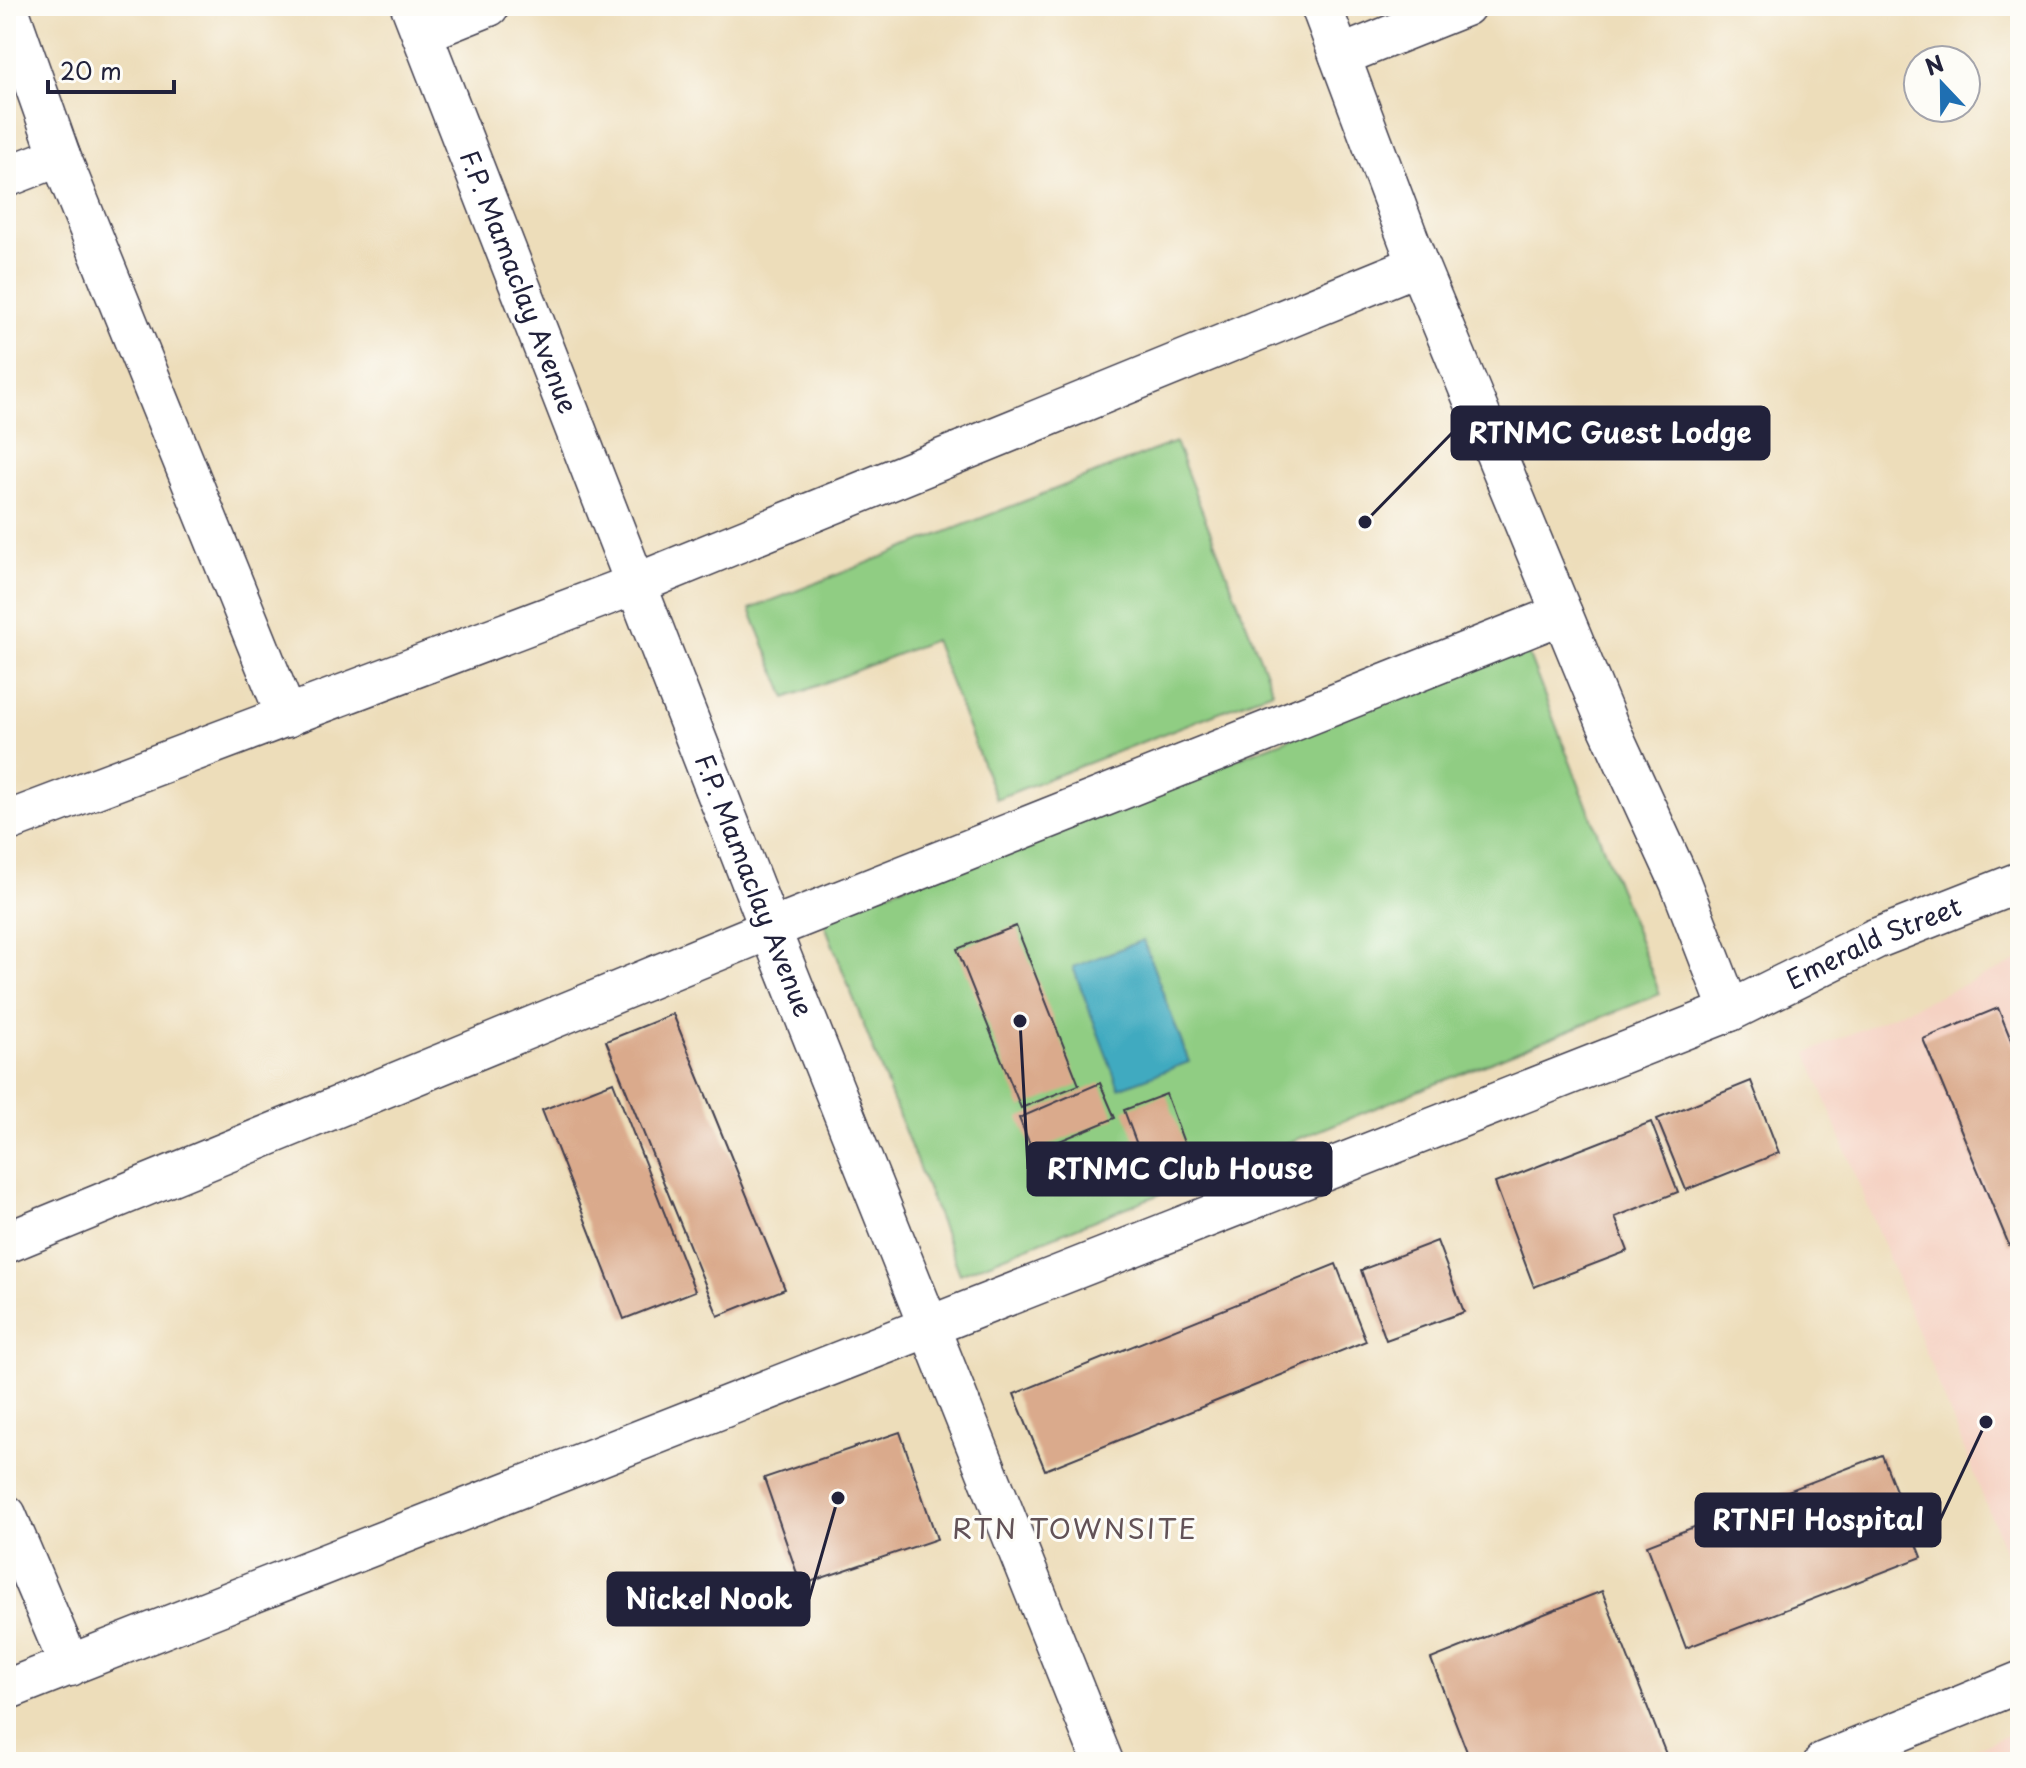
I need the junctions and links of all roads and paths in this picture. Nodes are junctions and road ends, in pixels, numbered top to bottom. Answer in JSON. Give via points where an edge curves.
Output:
{"nodes":[{"id":1,"x":7,"y":6,"type":"edge"},
{"id":2,"x":489,"y":6,"type":"edge"},
{"id":3,"x":1321,"y":6,"type":"edge"},
{"id":4,"x":1465,"y":6,"type":"edge"},
{"id":5,"x":416,"y":20,"type":"edge"},
{"id":6,"x":1340,"y":56,"type":"junction"},
{"id":7,"x":60,"y":156,"type":"junction"},
{"id":8,"x":6,"y":177,"type":"edge"},
{"id":9,"x":1418,"y":265,"type":"junction"},
{"id":10,"x":636,"y":584,"type":"junction"},
{"id":11,"x":1562,"y":614,"type":"junction"},
{"id":12,"x":287,"y":717,"type":"junction"},
{"id":13,"x":6,"y":822,"type":"edge"},
{"id":14,"x":2020,"y":882,"type":"edge"},
{"id":15,"x":770,"y":929,"type":"junction"},
{"id":16,"x":1730,"y":1011,"type":"junction"},
{"id":17,"x":6,"y":1243,"type":"edge"},
{"id":18,"x":929,"y":1329,"type":"junction"},
{"id":19,"x":6,"y":1515,"type":"edge"},
{"id":20,"x":70,"y":1666,"type":"junction"},
{"id":21,"x":2020,"y":1682,"type":"edge"},
{"id":22,"x":6,"y":1690,"type":"edge"},
{"id":23,"x":1103,"y":1762,"type":"edge"},
{"id":24,"x":1824,"y":1762,"type":"edge"}],
"edges":[{"from":1,"to":7,"type":"street"},
{"from":2,"to":5,"type":"street"},
{"from":3,"to":6,"type":"street"},
{"from":4,"to":6,"type":"street"},
{"from":5,"to":10,"type":"street","name":"F.P. Mamaclay Avenue"},
{"from":6,"to":9,"type":"street"},
{"from":7,"to":8,"type":"street"},
{"from":7,"to":12,"type":"street"},
{"from":9,"to":10,"type":"street"},
{"from":9,"to":11,"type":"street"},
{"from":10,"to":12,"type":"street"},
{"from":10,"to":15,"type":"street","name":"F.P. Mamaclay Avenue"},
{"from":11,"to":15,"type":"street"},
{"from":11,"to":16,"type":"street","via":[[1680,882]]},
{"from":12,"to":13,"type":"street"},
{"from":14,"to":16,"type":"street","name":"Emerald Street","via":[[1875,939]]},
{"from":15,"to":17,"type":"street"},
{"from":15,"to":18,"type":"street","name":"F.P. Mamaclay Avenue"},
{"from":16,"to":18,"type":"street","name":"Emerald Street"},
{"from":18,"to":20,"type":"street","name":"Emerald Street"},
{"from":18,"to":23,"type":"street","name":"F.P. Mamaclay Avenue"},
{"from":19,"to":20,"type":"street"},
{"from":20,"to":22,"type":"street","name":"Emerald Street"},
{"from":21,"to":24,"type":"street"}]}
